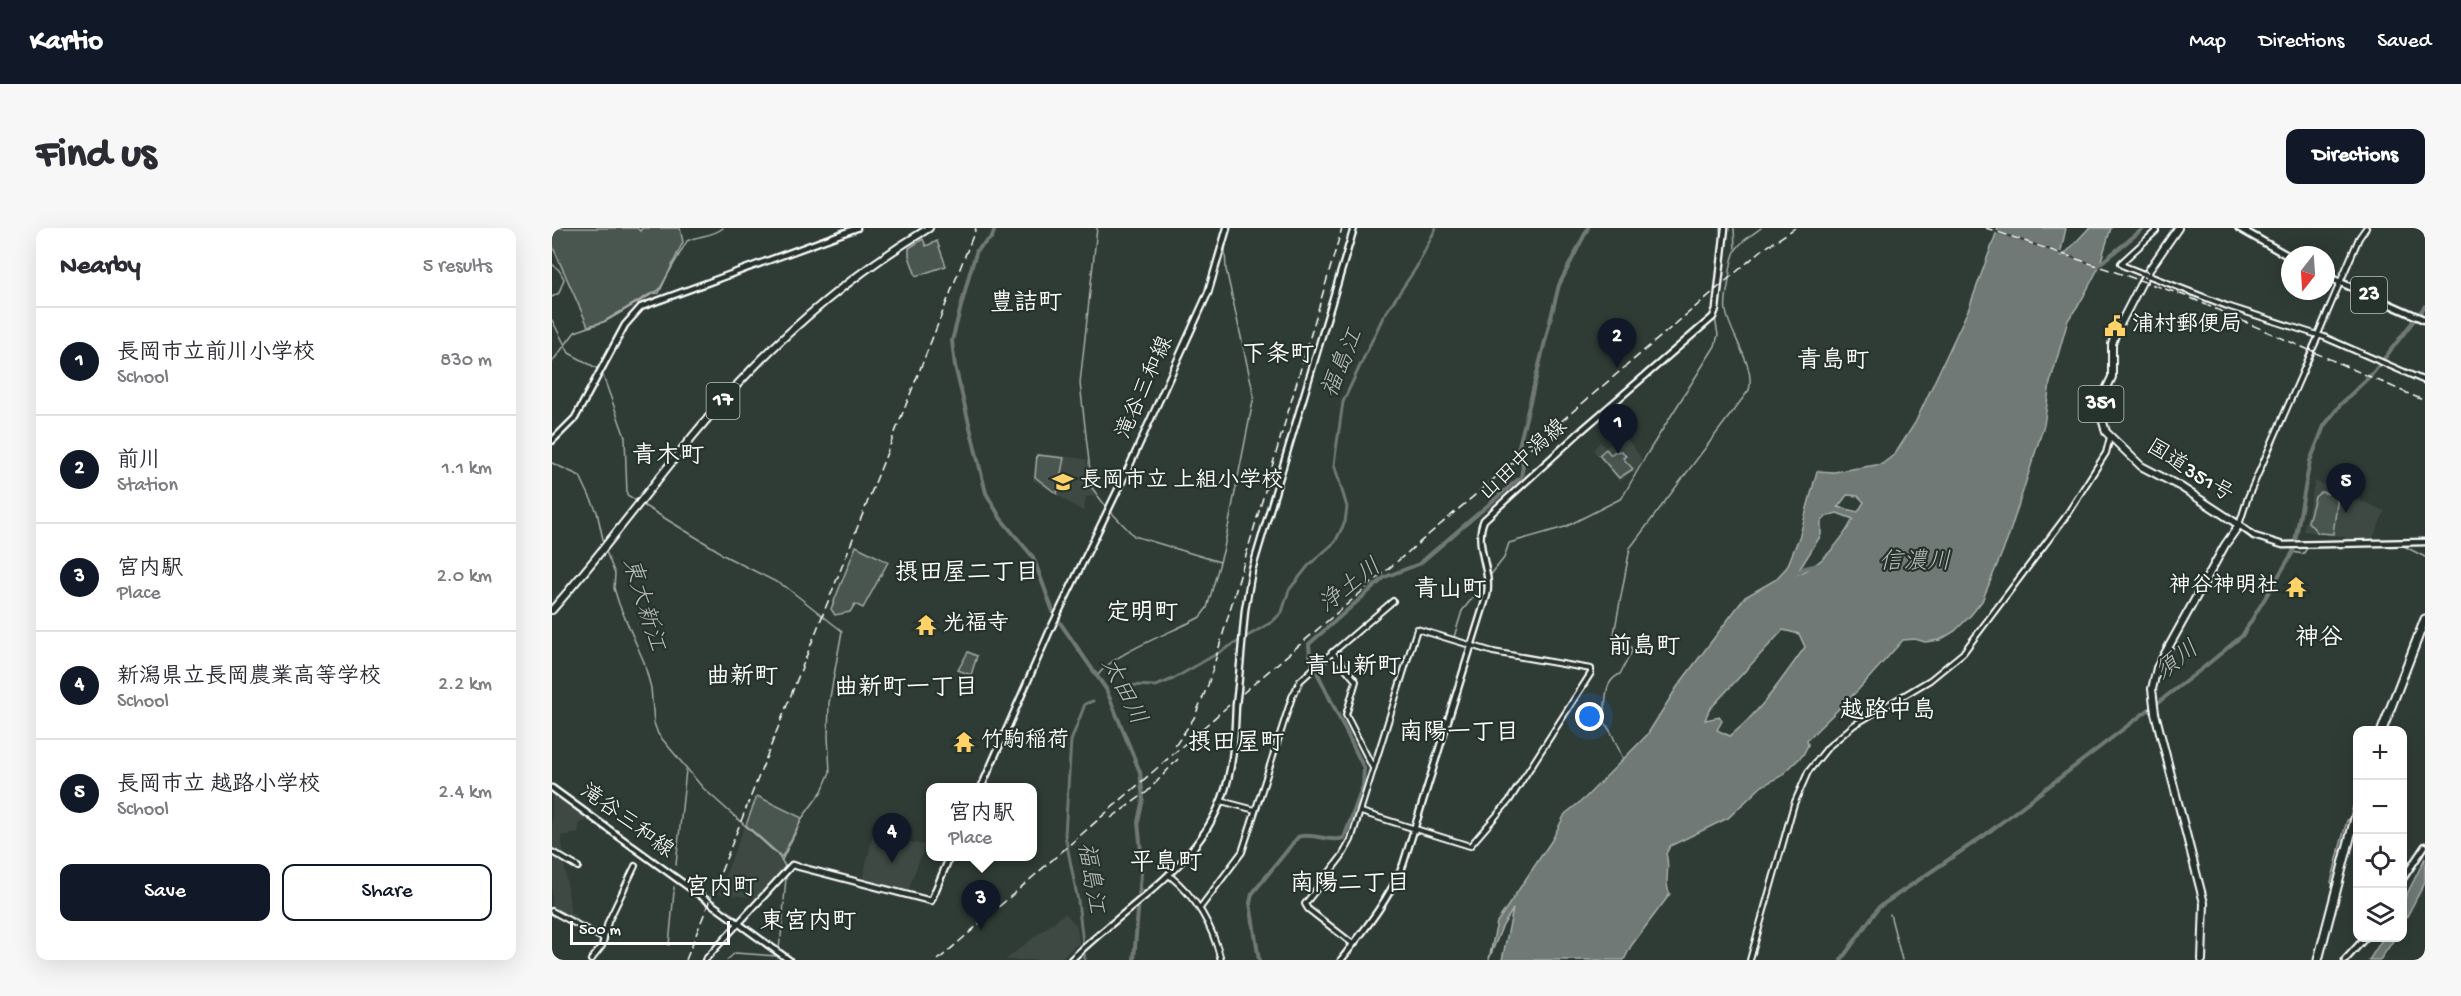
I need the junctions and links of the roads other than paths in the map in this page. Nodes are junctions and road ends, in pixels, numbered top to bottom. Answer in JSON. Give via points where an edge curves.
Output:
{"nodes":[{"id":1,"x":856,"y":228,"type":"edge"},
{"id":2,"x":921,"y":228,"type":"edge"},
{"id":3,"x":929,"y":228,"type":"edge"},
{"id":4,"x":1227,"y":228,"type":"edge"},
{"id":5,"x":1354,"y":228,"type":"edge"},
{"id":6,"x":1725,"y":228,"type":"edge"},
{"id":7,"x":2178,"y":228,"type":"edge"},
{"id":8,"x":2239,"y":228,"type":"edge"},
{"id":9,"x":2366,"y":228,"type":"edge"},
{"id":10,"x":2156,"y":231,"type":"dead end"},
{"id":11,"x":2281,"y":251,"type":"edge"},
{"id":12,"x":2335,"y":280,"type":"edge"},
{"id":13,"x":2341,"y":282,"type":"junction"},
{"id":14,"x":2423,"y":319,"type":"edge"},
{"id":15,"x":2425,"y":381,"type":"edge"},
{"id":16,"x":2110,"y":437,"type":"junction"},
{"id":17,"x":552,"y":441,"type":"edge"},
{"id":18,"x":2239,"y":525,"type":"junction"},
{"id":19,"x":2425,"y":542,"type":"edge"},
{"id":20,"x":1393,"y":601,"type":"dead end"},
{"id":21,"x":552,"y":604,"type":"edge"},
{"id":22,"x":552,"y":610,"type":"edge"},
{"id":23,"x":2425,"y":619,"type":"edge"},
{"id":24,"x":2425,"y":629,"type":"edge"},
{"id":25,"x":1472,"y":645,"type":"junction"},
{"id":26,"x":1332,"y":652,"type":"junction"},
{"id":27,"x":1317,"y":665,"type":"dead end"},
{"id":28,"x":1313,"y":669,"type":"dead end"},
{"id":29,"x":2385,"y":726,"type":"edge"},
{"id":30,"x":2386,"y":726,"type":"edge"},
{"id":31,"x":1373,"y":769,"type":"junction"},
{"id":32,"x":983,"y":783,"type":"edge"},
{"id":33,"x":552,"y":788,"type":"edge"},
{"id":34,"x":1221,"y":801,"type":"junction"},
{"id":35,"x":1255,"y":810,"type":"junction"},
{"id":36,"x":1361,"y":812,"type":"junction"},
{"id":37,"x":2353,"y":827,"type":"edge"},
{"id":38,"x":1414,"y":828,"type":"junction"},
{"id":39,"x":2354,"y":834,"type":"edge"},
{"id":40,"x":2425,"y":846,"type":"edge"},
{"id":41,"x":552,"y":852,"type":"edge"},
{"id":42,"x":948,"y":861,"type":"edge"},
{"id":43,"x":635,"y":866,"type":"dead end"},
{"id":44,"x":578,"y":867,"type":"dead end"},
{"id":45,"x":2407,"y":874,"type":"edge"},
{"id":46,"x":1169,"y":875,"type":"junction"},
{"id":47,"x":1200,"y":908,"type":"junction"},
{"id":48,"x":552,"y":911,"type":"edge"},
{"id":49,"x":738,"y":924,"type":"junction"},
{"id":50,"x":605,"y":940,"type":"junction"},
{"id":51,"x":2361,"y":942,"type":"edge"},
{"id":52,"x":1353,"y":944,"type":"junction"},
{"id":53,"x":591,"y":960,"type":"edge"},
{"id":54,"x":705,"y":960,"type":"edge"},
{"id":55,"x":789,"y":960,"type":"edge"},
{"id":56,"x":1071,"y":960,"type":"edge"},
{"id":57,"x":1221,"y":960,"type":"edge"},
{"id":58,"x":1341,"y":960,"type":"edge"},
{"id":59,"x":1750,"y":960,"type":"edge"},
{"id":60,"x":2202,"y":960,"type":"edge"},
{"id":61,"x":2320,"y":960,"type":"edge"},
{"id":62,"x":2345,"y":960,"type":"edge"}],
"edges":[{"from":1,"to":17,"type":"main road","via":[[641,307],[625,325],[575,418]]},
{"from":2,"to":21,"type":"highway","number":"17","via":[[849,277],[773,342]]},
{"from":3,"to":22,"type":"highway","number":"17","via":[[857,275],[770,351],[721,404]]},
{"from":4,"to":32,"type":"main road","name":"滝谷三和線","via":[[1208,293]]},
{"from":5,"to":34,"type":"main road","bridge":true,"via":[[1256,557],[1243,635],[1233,756]]},
{"from":6,"to":25,"type":"main road","name":"山田中潟線","via":[[1713,317],[1484,520],[1480,539],[1489,585]]},
{"from":7,"to":16,"type":"highway","name":"国道351号","number":"351","via":[[2135,292],[2114,338],[2112,377],[2100,410]]},
{"from":8,"to":11,"type":"main road"},
{"from":9,"to":13,"type":"street"},
{"from":10,"to":15,"type":"street","via":[[2121,263],[2230,308],[2316,334]]},
{"from":12,"to":13,"type":"main road","number":"23"},
{"from":13,"to":14,"type":"main road","number":"23"},
{"from":13,"to":18,"type":"street"},
{"from":16,"to":18,"type":"highway","name":"国道351号","number":"351","via":[[2144,468]]},
{"from":16,"to":59,"type":"street","via":[[2104,456],[2064,519],[1963,652],[1930,680],[1854,725],[1828,747],[1808,772],[1796,797]]},
{"from":18,"to":19,"type":"main road","via":[[2279,545]]},
{"from":18,"to":60,"type":"highway","name":"国道351号","via":[[2157,668],[2153,684],[2155,713],[2204,903]]},
{"from":20,"to":26,"type":"street"},
{"from":23,"to":29,"type":"highway"},
{"from":24,"to":30,"type":"highway"},
{"from":25,"to":31,"type":"street","via":[[1417,629]]},
{"from":25,"to":38,"type":"main road","name":"山田中潟線"},
{"from":25,"to":38,"type":"street","via":[[1505,655],[1588,668],[1592,672],[1509,801],[1470,846]]},
{"from":26,"to":27,"type":"street"},
{"from":26,"to":31,"type":"street","via":[[1356,681],[1346,715]]},
{"from":28,"to":35,"type":"street","via":[[1295,689]]},
{"from":31,"to":36,"type":"street"},
{"from":33,"to":49,"type":"main road","name":"滝谷三和線"},
{"from":34,"to":35,"type":"street"},
{"from":34,"to":46,"type":"main road","via":[[1209,828]]},
{"from":35,"to":47,"type":"street","via":[[1242,852]]},
{"from":36,"to":38,"type":"street"},
{"from":36,"to":52,"type":"street","via":[[1346,850],[1305,904]]},
{"from":37,"to":61,"type":"highway"},
{"from":38,"to":52,"type":"main road","name":"山田中潟線","via":[[1393,887]]},
{"from":39,"to":61,"type":"highway"},
{"from":40,"to":45,"type":"main road"},
{"from":41,"to":44,"type":"street"},
{"from":42,"to":49,"type":"main road","via":[[931,901],[792,865]]},
{"from":43,"to":50,"type":"street","via":[[608,922]]},
{"from":46,"to":47,"type":"street"},
{"from":46,"to":56,"type":"main road"},
{"from":47,"to":57,"type":"street"},
{"from":48,"to":50,"type":"street"},
{"from":49,"to":54,"type":"street"},
{"from":49,"to":55,"type":"main road","name":"滝谷三和線"},
{"from":50,"to":53,"type":"street"},
{"from":51,"to":62,"type":"main road"},
{"from":52,"to":58,"type":"main road","name":"山田中潟線"}]}
